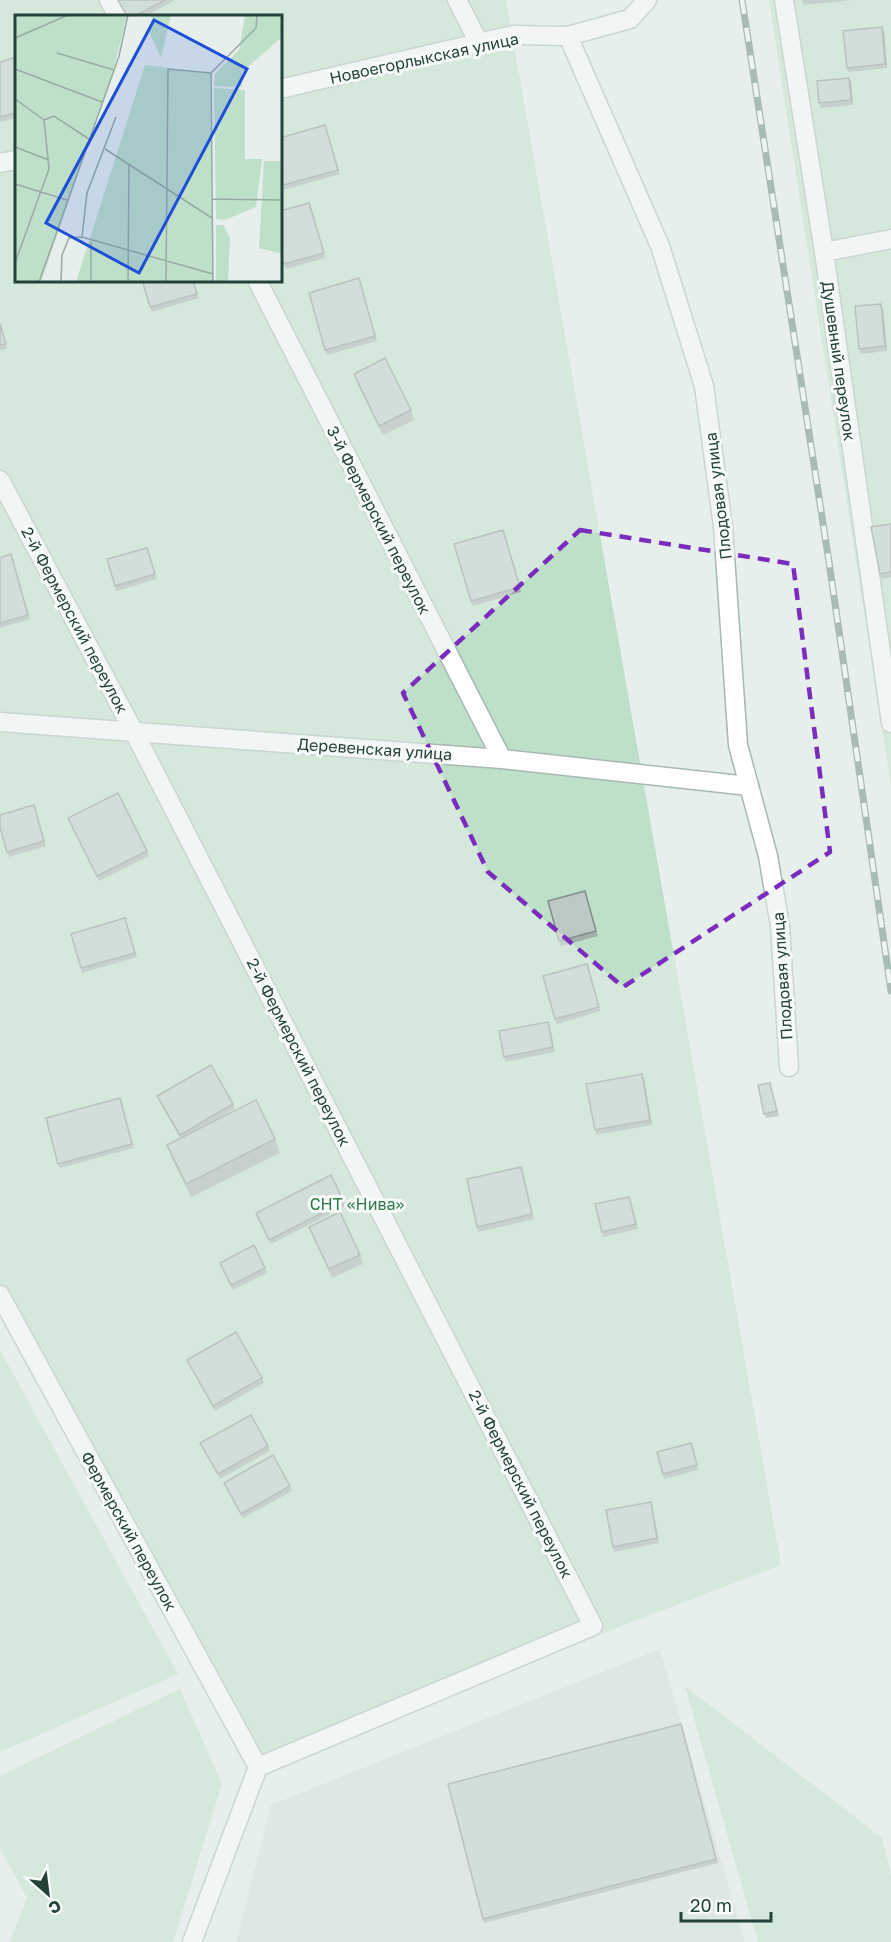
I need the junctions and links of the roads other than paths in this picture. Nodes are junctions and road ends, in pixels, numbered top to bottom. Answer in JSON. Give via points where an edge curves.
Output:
{"nodes":[{"id":1,"x":109,"y":0,"type":"edge"},
{"id":2,"x":457,"y":0,"type":"edge"},
{"id":3,"x":647,"y":0,"type":"edge"},
{"id":4,"x":784,"y":0,"type":"edge"},
{"id":5,"x":117,"y":15,"type":"edge"},
{"id":6,"x":568,"y":36,"type":"junction"},
{"id":7,"x":479,"y":43,"type":"junction"},
{"id":8,"x":282,"y":89,"type":"edge"},
{"id":9,"x":15,"y":160,"type":"edge"},
{"id":10,"x":0,"y":163,"type":"edge"},
{"id":11,"x":891,"y":239,"type":"edge"},
{"id":12,"x":824,"y":252,"type":"junction"},
{"id":13,"x":258,"y":282,"type":"edge"},
{"id":14,"x":0,"y":480,"type":"edge"},
{"id":15,"x":0,"y":722,"type":"edge"},
{"id":16,"x":891,"y":723,"type":"edge"},
{"id":17,"x":134,"y":732,"type":"junction"},
{"id":18,"x":502,"y":759,"type":"junction"},
{"id":19,"x":749,"y":786,"type":"junction"},
{"id":20,"x":789,"y":1067,"type":"dead end"},
{"id":21,"x":0,"y":1295,"type":"edge"},
{"id":22,"x":258,"y":1767,"type":"junction"},
{"id":23,"x":192,"y":1942,"type":"edge"}],
"edges":[{"from":1,"to":5,"type":"street"},
{"from":2,"to":7,"type":"street"},
{"from":3,"to":6,"type":"street","via":[[630,19]]},
{"from":4,"to":12,"type":"street","name":"Душевный переулок"},
{"from":6,"to":7,"type":"street","name":"Новоегорлыкская улица","via":[[513,35]]},
{"from":6,"to":19,"type":"street","name":"Плодовая улица","via":[[660,246],[704,386],[723,527],[738,746]]},
{"from":7,"to":8,"type":"street","name":"Новоегорлыкская улица"},
{"from":9,"to":10,"type":"street"},
{"from":11,"to":12,"type":"street"},
{"from":12,"to":16,"type":"street","name":"Душевный переулок"},
{"from":13,"to":18,"type":"street","name":"3-й Фермерский переулок"},
{"from":14,"to":17,"type":"street","name":"2-й Фермерский переулок"},
{"from":15,"to":17,"type":"street","name":"Деревенская улица"},
{"from":17,"to":18,"type":"street","name":"Деревенская улица"},
{"from":17,"to":22,"type":"street","name":"2-й Фермерский переулок","via":[[594,1626]]},
{"from":18,"to":19,"type":"street","name":"Деревенская улица"},
{"from":19,"to":20,"type":"street","name":"Плодовая улица","via":[[768,856],[780,926]]},
{"from":21,"to":22,"type":"street","name":"Фермерский переулок"},
{"from":22,"to":23,"type":"street"}]}
